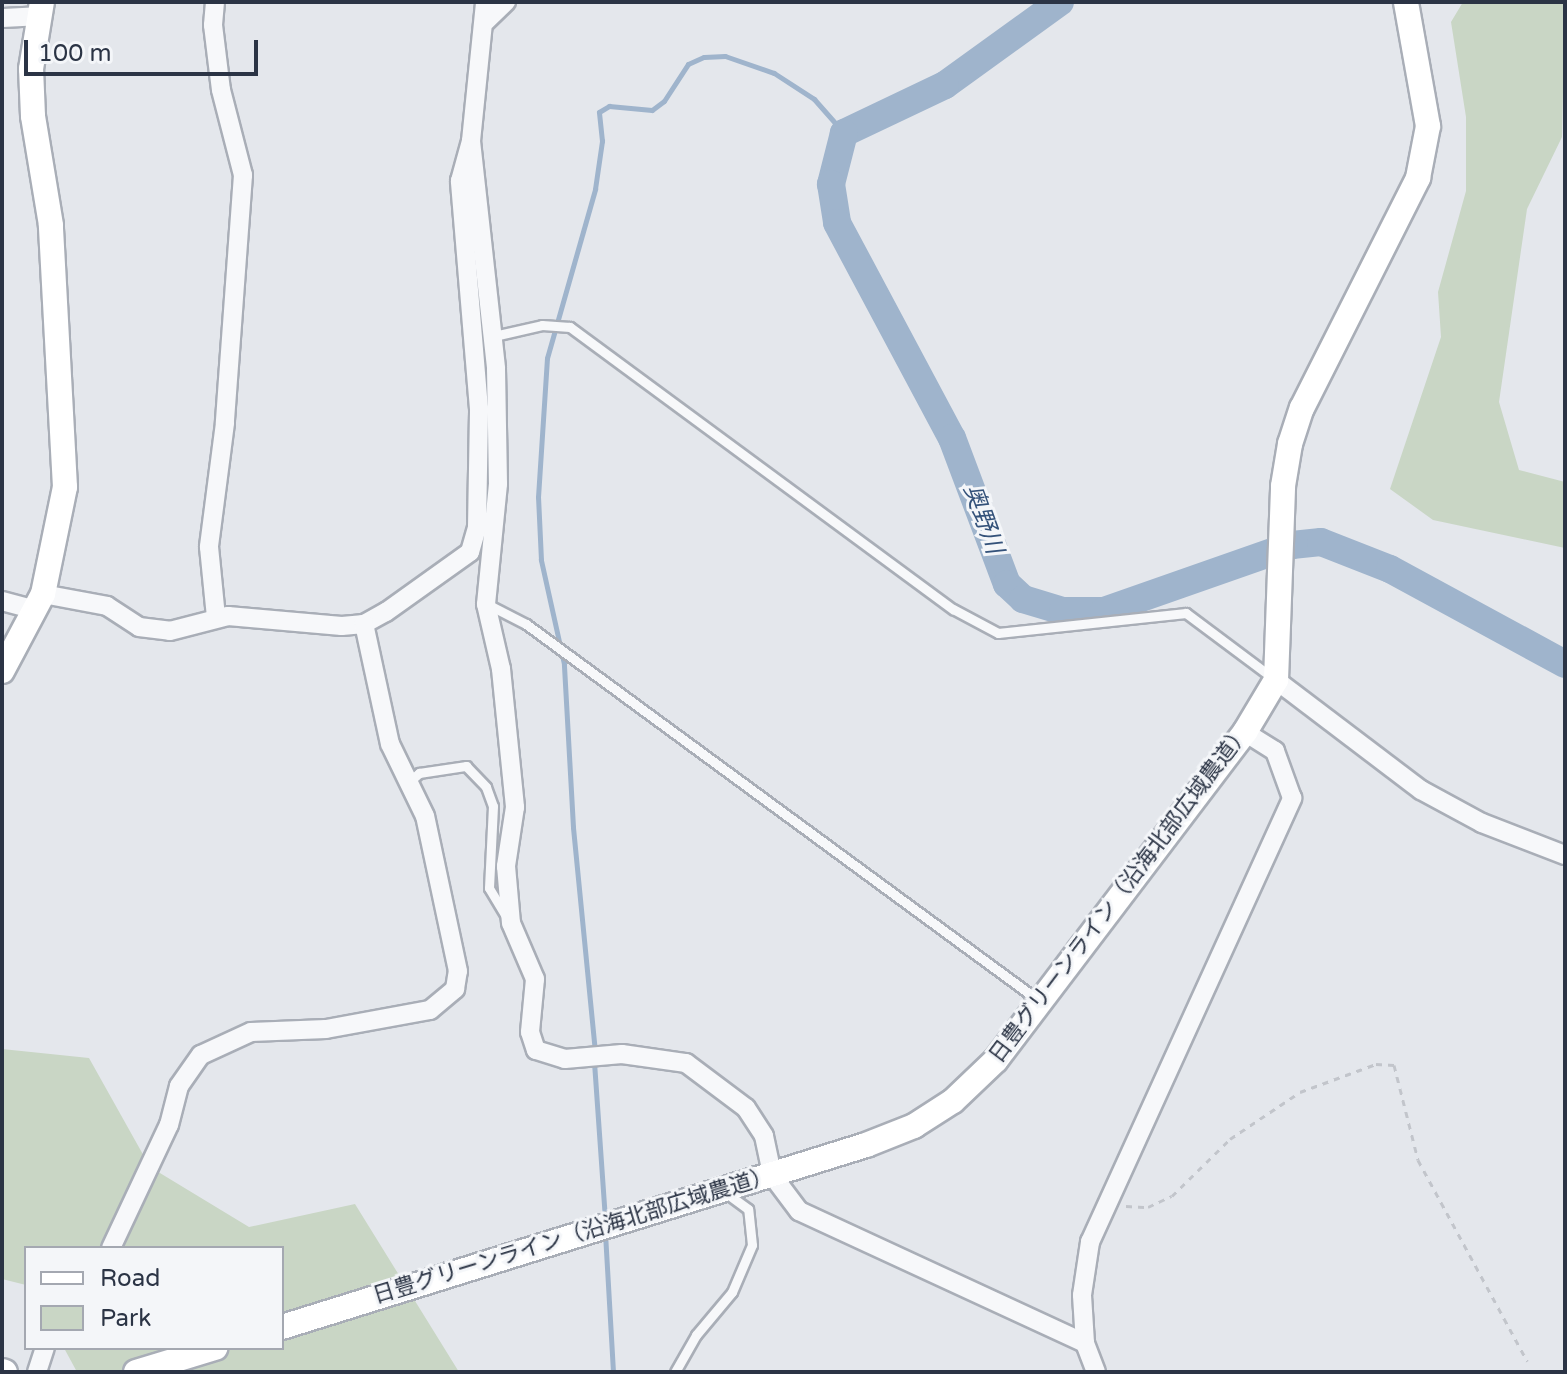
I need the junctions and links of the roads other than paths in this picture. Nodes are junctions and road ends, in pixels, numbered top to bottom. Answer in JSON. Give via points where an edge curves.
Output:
{"nodes":[{"id":1,"x":215,"y":2,"type":"edge"},
{"id":2,"x":506,"y":2,"type":"edge"},
{"id":3,"x":1406,"y":2,"type":"edge"},
{"id":4,"x":40,"y":9,"type":"edge"},
{"id":5,"x":486,"y":11,"type":"edge"},
{"id":6,"x":2,"y":18,"type":"edge"},
{"id":7,"x":471,"y":141,"type":"junction"},
{"id":8,"x":494,"y":336,"type":"junction"},
{"id":9,"x":2,"y":601,"type":"edge"},
{"id":10,"x":39,"y":602,"type":"junction"},
{"id":11,"x":486,"y":604,"type":"junction"},
{"id":12,"x":216,"y":617,"type":"junction"},
{"id":13,"x":364,"y":624,"type":"junction"},
{"id":14,"x":2,"y":671,"type":"edge"},
{"id":15,"x":1276,"y":680,"type":"junction"},
{"id":16,"x":1245,"y":732,"type":"junction"},
{"id":17,"x":411,"y":780,"type":"junction"},
{"id":18,"x":1565,"y":855,"type":"edge"},
{"id":19,"x":511,"y":923,"type":"junction"},
{"id":20,"x":1040,"y":1002,"type":"junction"},
{"id":21,"x":772,"y":1175,"type":"junction"},
{"id":22,"x":721,"y":1189,"type":"junction"},
{"id":23,"x":112,"y":1246,"type":"edge"},
{"id":24,"x":284,"y":1326,"type":"edge"},
{"id":25,"x":1085,"y":1343,"type":"junction"},
{"id":26,"x":44,"y":1350,"type":"edge"},
{"id":27,"x":208,"y":1350,"type":"edge"},
{"id":28,"x":37,"y":1372,"type":"edge"},
{"id":29,"x":136,"y":1372,"type":"edge"},
{"id":30,"x":675,"y":1372,"type":"edge"},
{"id":31,"x":1096,"y":1372,"type":"edge"}],
"edges":[{"from":1,"to":12,"type":"street","via":[[221,90],[243,175],[225,423],[209,547]]},
{"from":2,"to":5,"type":"street"},
{"from":3,"to":15,"type":"street","name":"日豊グリーンライン（沿海北部広域農道）","via":[[1428,126],[1418,178],[1302,408],[1290,444]]},
{"from":4,"to":6,"type":"street"},
{"from":4,"to":10,"type":"street","via":[[33,116],[51,225],[66,438],[65,487]]},
{"from":5,"to":7,"type":"street"},
{"from":7,"to":8,"type":"street"},
{"from":7,"to":13,"type":"street","via":[[460,181],[479,409],[477,527],[470,552],[456,565]]},
{"from":8,"to":11,"type":"street","via":[[498,484]]},
{"from":8,"to":15,"type":"lane","via":[[542,325],[570,327],[953,609],[998,633],[1186,613]]},
{"from":9,"to":10,"type":"street"},
{"from":10,"to":12,"type":"street","via":[[107,606],[139,627],[170,631]]},
{"from":10,"to":14,"type":"street"},
{"from":11,"to":19,"type":"street","via":[[501,669],[515,807],[506,866]]},
{"from":11,"to":20,"type":"lane","via":[[549,641]]},
{"from":12,"to":13,"type":"street"},
{"from":13,"to":17,"type":"street","via":[[390,744]]},
{"from":15,"to":16,"type":"street","name":"日豊グリーンライン（沿海北部広域農道）"},
{"from":15,"to":18,"type":"street","via":[[1421,790],[1482,823]]},
{"from":16,"to":20,"type":"street","name":"日豊グリーンライン（沿海北部広域農道）"},
{"from":16,"to":25,"type":"street","via":[[1275,751],[1289,777],[1292,798],[1106,1206],[1082,1272]]},
{"from":17,"to":19,"type":"lane","via":[[419,773],[466,766],[486,787],[493,806],[489,888]]},
{"from":17,"to":23,"type":"street","via":[[425,816],[455,956],[455,989],[430,1010],[326,1029],[251,1032],[201,1055],[179,1086],[169,1125]]},
{"from":19,"to":21,"type":"street","via":[[535,979],[530,1032],[536,1050],[565,1059],[662,1056],[711,1078],[746,1108],[764,1136]]},
{"from":20,"to":21,"type":"street","name":"日豊グリーンライン（沿海北部広域農道）","via":[[996,1060],[953,1101],[914,1126]]},
{"from":21,"to":22,"type":"street","name":"日豊グリーンライン（沿海北部広域農道）"},
{"from":21,"to":25,"type":"street","via":[[799,1211]]},
{"from":22,"to":24,"type":"street","name":"日豊グリーンライン（沿海北部広域農道）"},
{"from":22,"to":30,"type":"lane","via":[[748,1209],[752,1245],[732,1292],[696,1335]]},
{"from":25,"to":31,"type":"street"},
{"from":26,"to":28,"type":"street"},
{"from":27,"to":29,"type":"street"}]}
